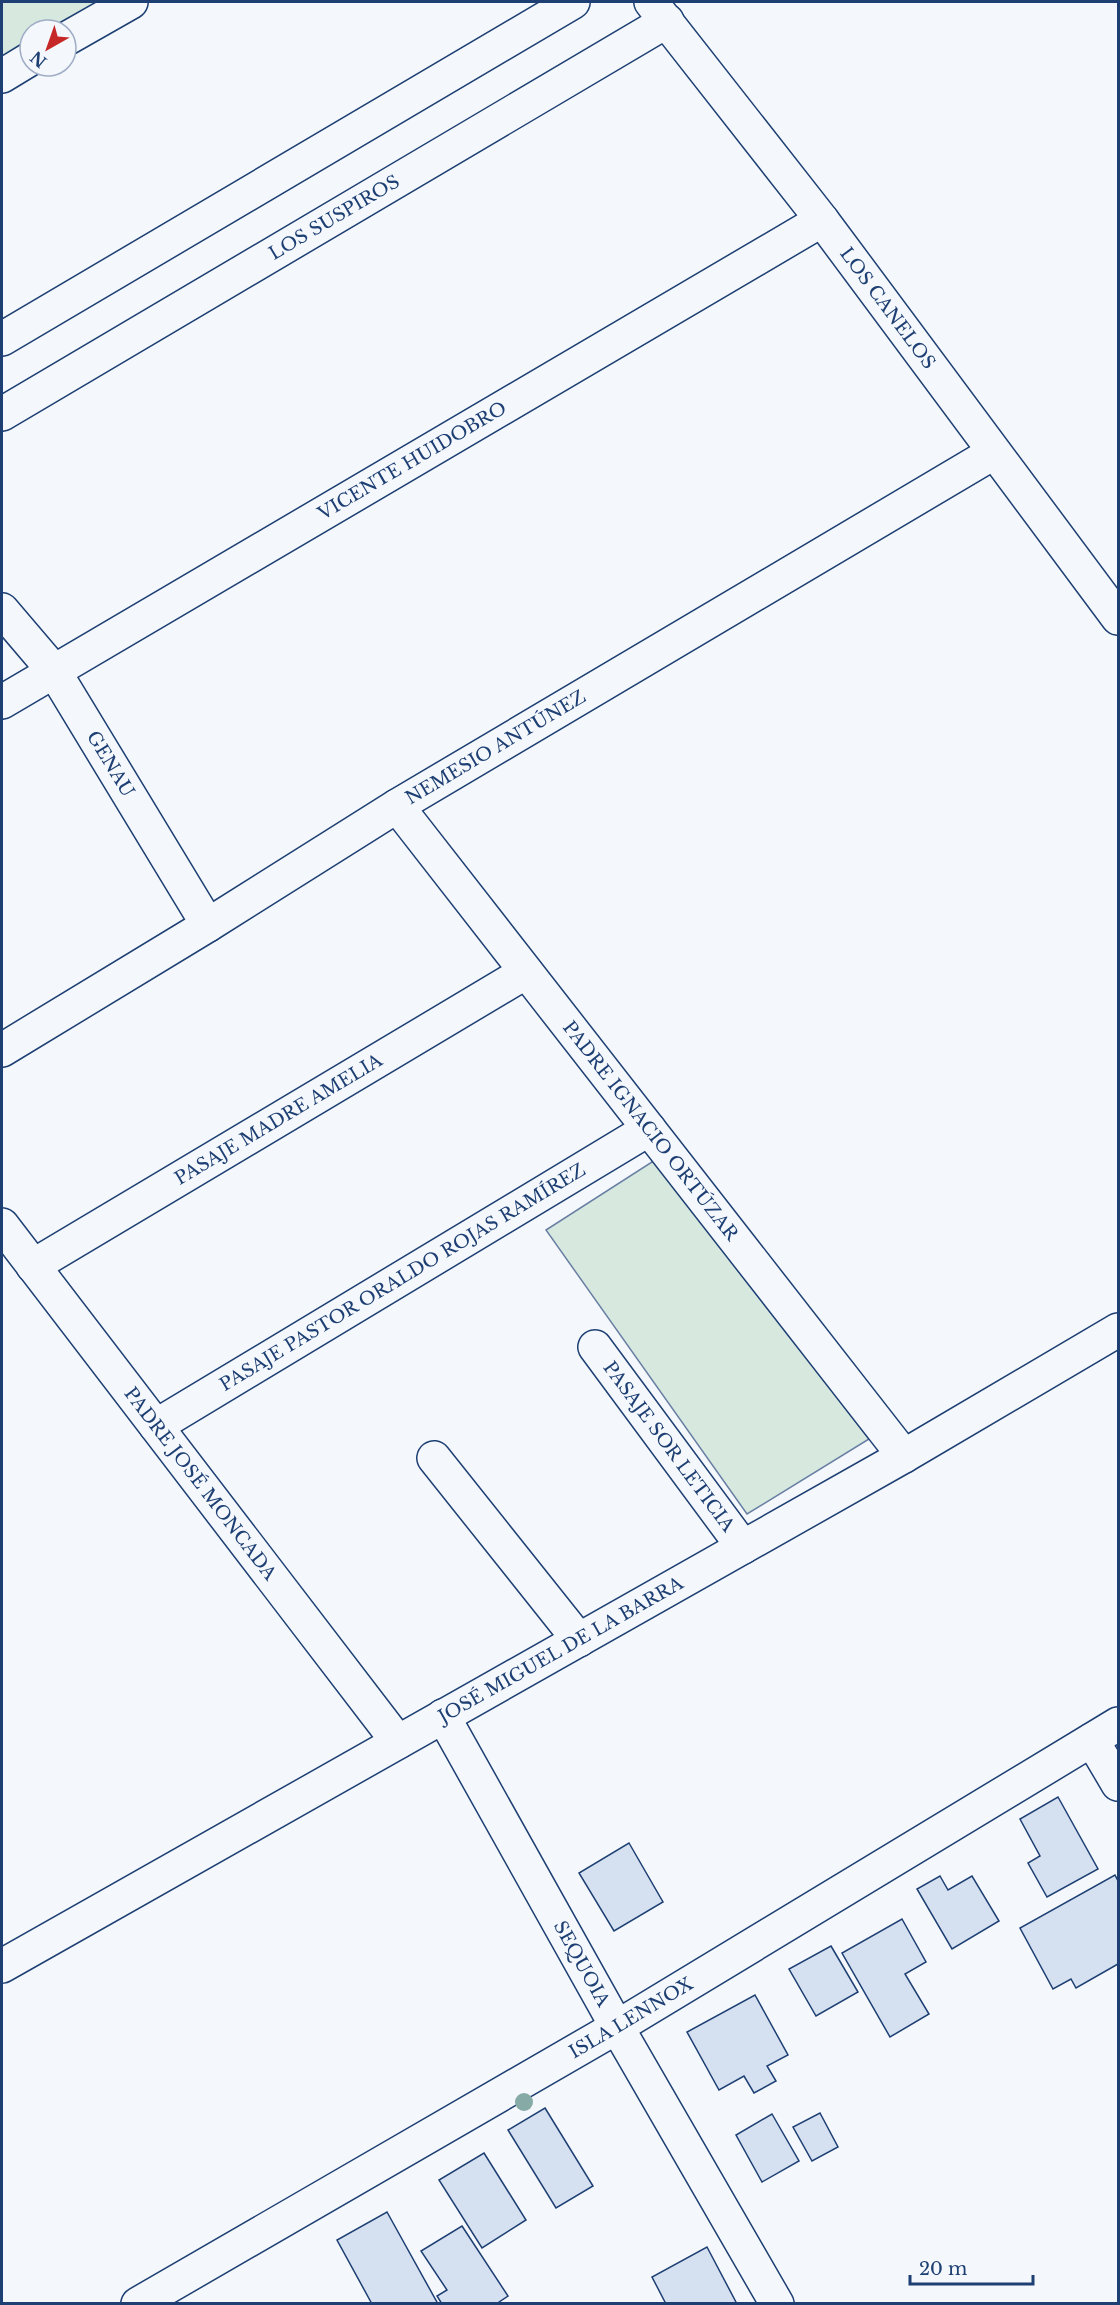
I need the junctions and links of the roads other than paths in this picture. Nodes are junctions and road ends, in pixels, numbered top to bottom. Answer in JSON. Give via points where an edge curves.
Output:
{"nodes":[{"id":1,"x":131,"y":2,"type":"edge"},
{"id":2,"x":573,"y":2,"type":"edge"},
{"id":3,"x":659,"y":11,"type":"edge"},
{"id":4,"x":78,"y":32,"type":"edge"},
{"id":5,"x":18,"y":66,"type":"edge"},
{"id":6,"x":2,"y":76,"type":"edge"},
{"id":7,"x":822,"y":220,"type":"junction"},
{"id":8,"x":2,"y":339,"type":"edge"},
{"id":9,"x":2,"y":414,"type":"edge"},
{"id":10,"x":993,"y":453,"type":"junction"},
{"id":11,"x":2,"y":610,"type":"edge"},
{"id":12,"x":1119,"y":618,"type":"edge"},
{"id":13,"x":54,"y":671,"type":"junction"},
{"id":14,"x":2,"y":702,"type":"edge"},
{"id":15,"x":397,"y":806,"type":"junction"},
{"id":16,"x":208,"y":925,"type":"junction"},
{"id":17,"x":526,"y":972,"type":"junction"},
{"id":18,"x":2,"y":1050,"type":"edge"},
{"id":19,"x":649,"y":1129,"type":"junction"},
{"id":20,"x":2,"y":1225,"type":"edge"},
{"id":21,"x":33,"y":1266,"type":"junction"},
{"id":22,"x":1119,"y":1330,"type":"edge"},
{"id":23,"x":595,"y":1347,"type":"dead end"},
{"id":24,"x":156,"y":1426,"type":"junction"},
{"id":25,"x":904,"y":1456,"type":"junction"},
{"id":26,"x":434,"y":1458,"type":"dead end"},
{"id":27,"x":743,"y":1547,"type":"junction"},
{"id":28,"x":579,"y":1640,"type":"junction"},
{"id":29,"x":444,"y":1716,"type":"junction"},
{"id":30,"x":1105,"y":1732,"type":"edge"},
{"id":31,"x":398,"y":1742,"type":"junction"},
{"id":32,"x":1119,"y":1784,"type":"edge"},
{"id":33,"x":2,"y":1966,"type":"edge"},
{"id":34,"x":617,"y":2027,"type":"junction"},
{"id":35,"x":138,"y":2304,"type":"edge"},
{"id":36,"x":777,"y":2304,"type":"edge"}],
"edges":[{"from":1,"to":4,"type":"street"},
{"from":2,"to":8,"type":"street"},
{"from":3,"to":7,"type":"street","name":"LOS CANELOS"},
{"from":3,"to":9,"type":"street","name":"LOS SUSPIROS"},
{"from":5,"to":6,"type":"street"},
{"from":7,"to":10,"type":"street","name":"LOS CANELOS"},
{"from":7,"to":13,"type":"street","name":"VICENTE HUIDOBRO"},
{"from":10,"to":12,"type":"street","name":"LOS CANELOS"},
{"from":10,"to":15,"type":"street","name":"NEMESIO ANTÚNEZ"},
{"from":11,"to":13,"type":"street","name":"GENAU"},
{"from":13,"to":14,"type":"street","name":"VICENTE HUIDOBRO"},
{"from":13,"to":16,"type":"street","name":"GENAU"},
{"from":15,"to":16,"type":"street","name":"NEMESIO ANTÚNEZ"},
{"from":15,"to":17,"type":"street","name":"PADRE IGNACIO ORTÚZAR"},
{"from":16,"to":18,"type":"street","name":"NEMESIO ANTÚNEZ"},
{"from":17,"to":19,"type":"street","name":"PADRE IGNACIO ORTÚZAR"},
{"from":17,"to":21,"type":"street","name":"PASAJE MADRE AMELIA"},
{"from":19,"to":24,"type":"street","name":"PASAJE PASTOR ORALDO ROJAS RAMÍREZ"},
{"from":19,"to":25,"type":"street","name":"PADRE IGNACIO ORTÚZAR"},
{"from":20,"to":21,"type":"street","name":"PADRE JOSÉ MONCADA"},
{"from":21,"to":24,"type":"street","name":"PADRE JOSÉ MONCADA"},
{"from":22,"to":25,"type":"street","name":"JOSÉ MIGUEL DE LA BARRA"},
{"from":23,"to":27,"type":"street","name":"PASAJE SOR LETICIA"},
{"from":24,"to":31,"type":"street","name":"PADRE JOSÉ MONCADA"},
{"from":25,"to":27,"type":"street","name":"JOSÉ MIGUEL DE LA BARRA"},
{"from":26,"to":28,"type":"street"},
{"from":27,"to":28,"type":"street","name":"JOSÉ MIGUEL DE LA BARRA"},
{"from":28,"to":29,"type":"street","name":"JOSÉ MIGUEL DE LA BARRA"},
{"from":29,"to":31,"type":"street","name":"JOSÉ MIGUEL DE LA BARRA"},
{"from":29,"to":34,"type":"street","name":"SEQUOIA"},
{"from":30,"to":32,"type":"street"},
{"from":30,"to":34,"type":"street","name":"ISLA LENNOX"},
{"from":31,"to":33,"type":"street","name":"JOSÉ MIGUEL DE LA BARRA"},
{"from":34,"to":35,"type":"street","name":"ISLA LENNOX"},
{"from":34,"to":36,"type":"street","name":"SEQUOIA"}]}
